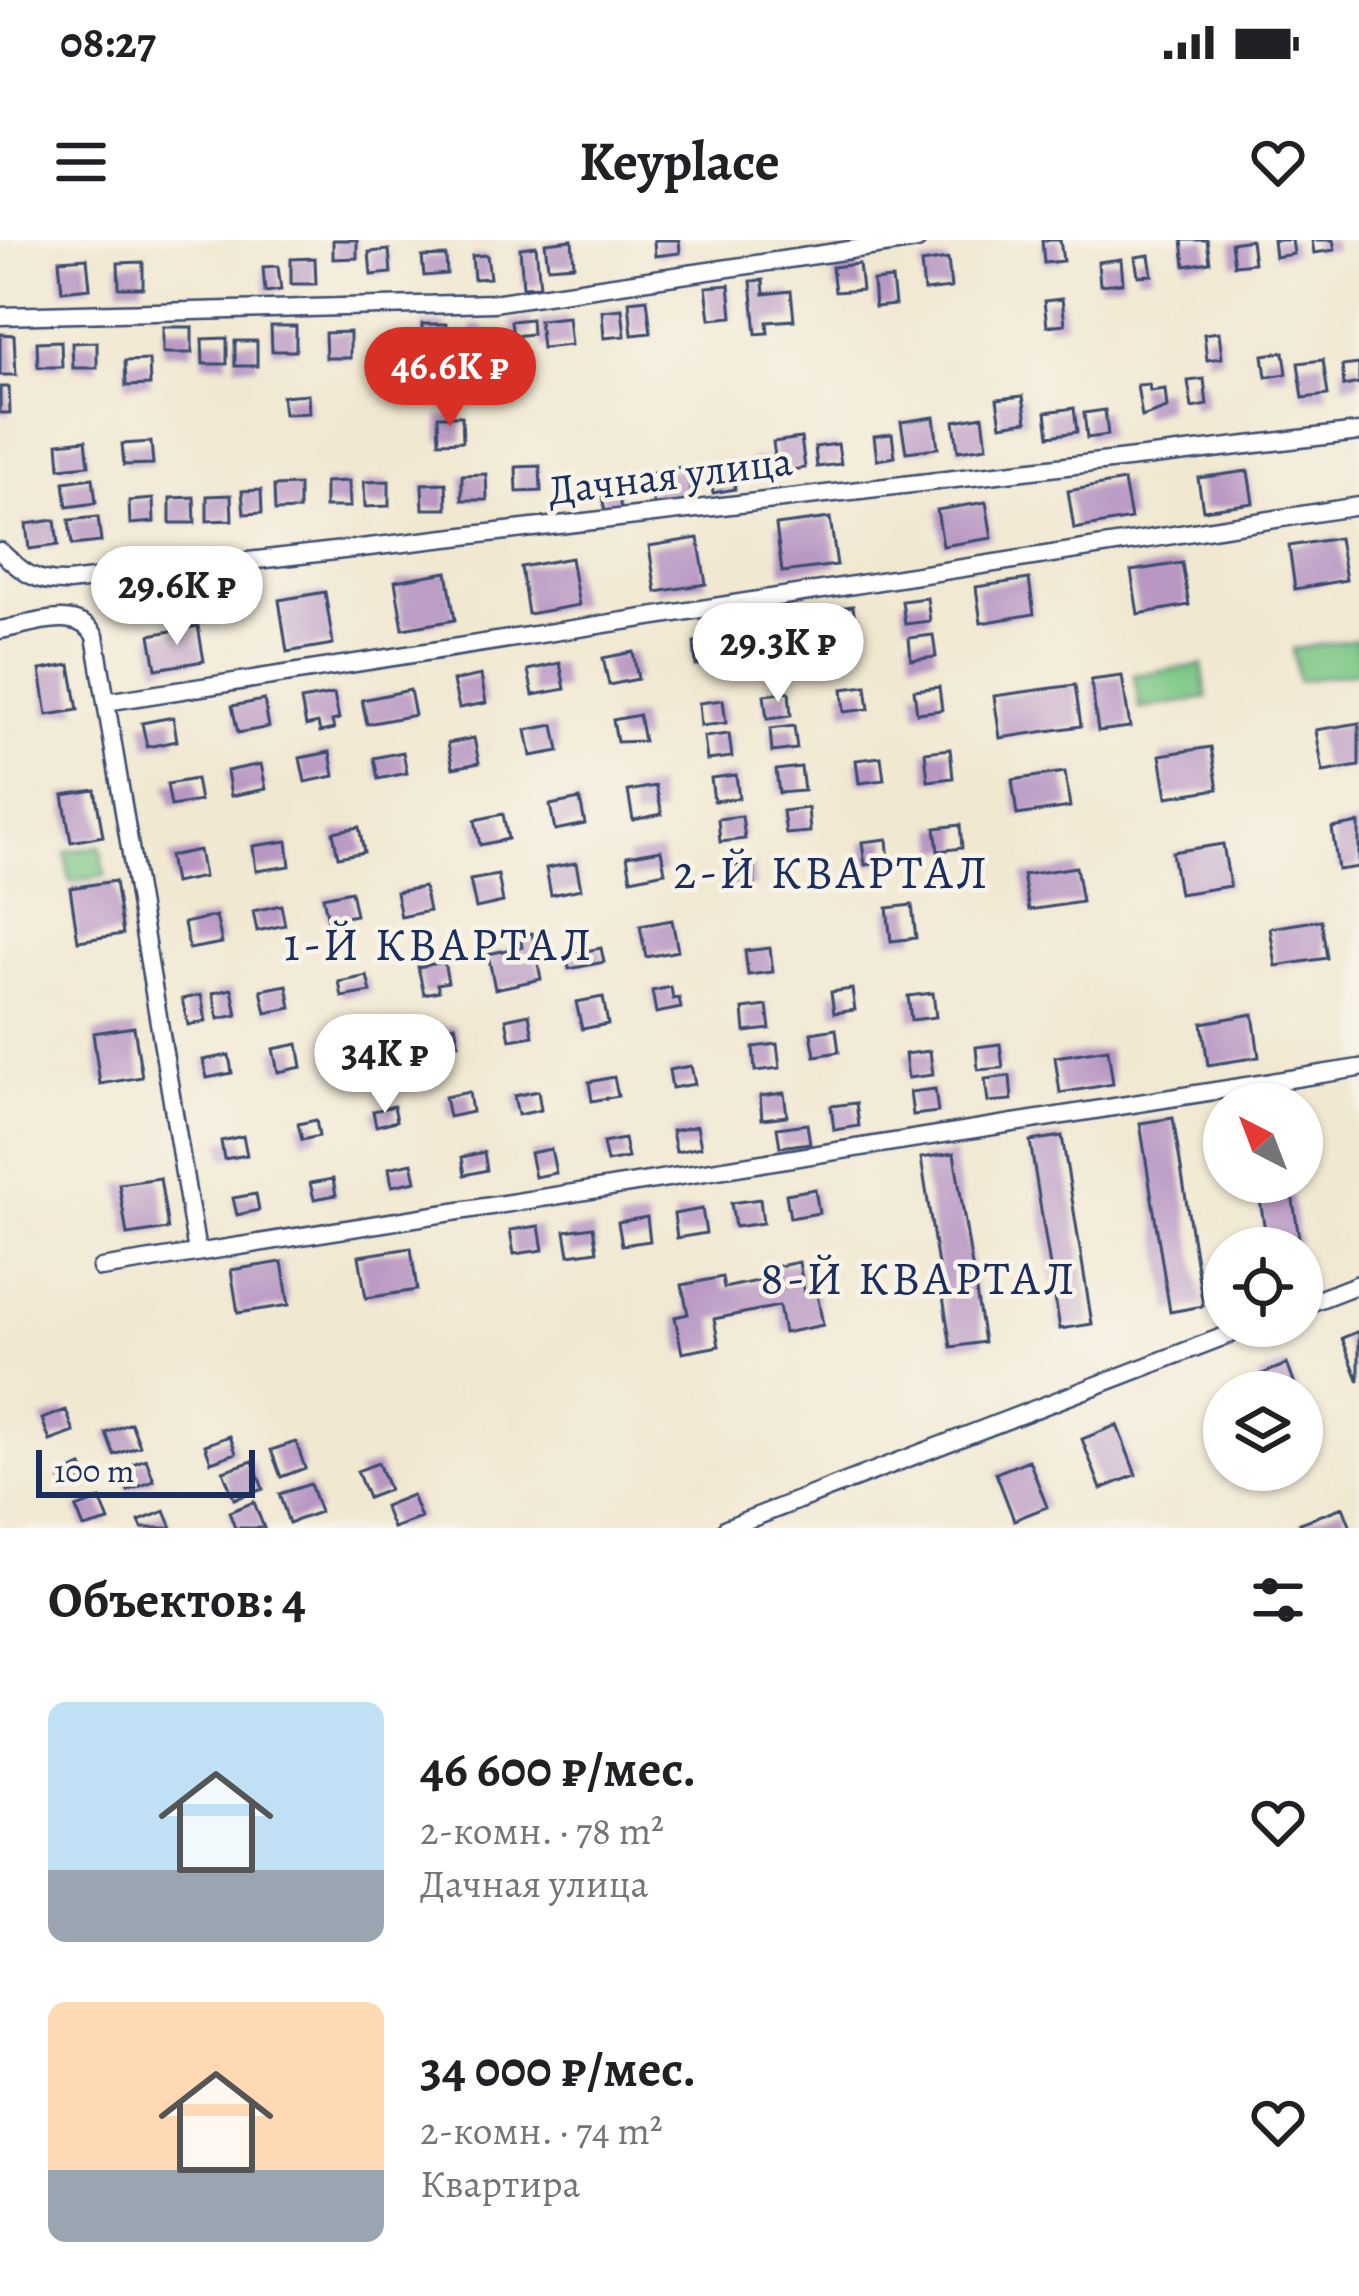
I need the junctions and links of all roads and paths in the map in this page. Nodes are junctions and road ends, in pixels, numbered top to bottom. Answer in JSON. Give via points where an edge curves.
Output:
{"nodes":[{"id":1,"x":917,"y":240,"type":"edge"},
{"id":2,"x":0,"y":316,"type":"edge"},
{"id":3,"x":1359,"y":432,"type":"edge"},
{"id":4,"x":1359,"y":506,"type":"edge"},
{"id":5,"x":0,"y":550,"type":"edge"},
{"id":6,"x":0,"y":630,"type":"edge"},
{"id":7,"x":106,"y":703,"type":"junction"},
{"id":8,"x":1359,"y":1068,"type":"edge"},
{"id":9,"x":197,"y":1252,"type":"junction"},
{"id":10,"x":101,"y":1268,"type":"dead end"},
{"id":11,"x":1359,"y":1284,"type":"edge"},
{"id":12,"x":1323,"y":1298,"type":"edge"},
{"id":13,"x":1203,"y":1344,"type":"edge"},
{"id":14,"x":726,"y":1528,"type":"edge"}],
"edges":[{"from":1,"to":2,"type":"street","via":[[493,303]]},
{"from":3,"to":5,"type":"street","name":"Дачная улица","via":[[68,582],[31,578]]},
{"from":4,"to":7,"type":"street"},
{"from":6,"to":7,"type":"street","via":[[69,618],[85,623],[95,636]]},
{"from":7,"to":9,"type":"street"},
{"from":8,"to":9,"type":"street"},
{"from":9,"to":10,"type":"street"},
{"from":11,"to":12,"type":"street"},
{"from":13,"to":14,"type":"street"}]}
